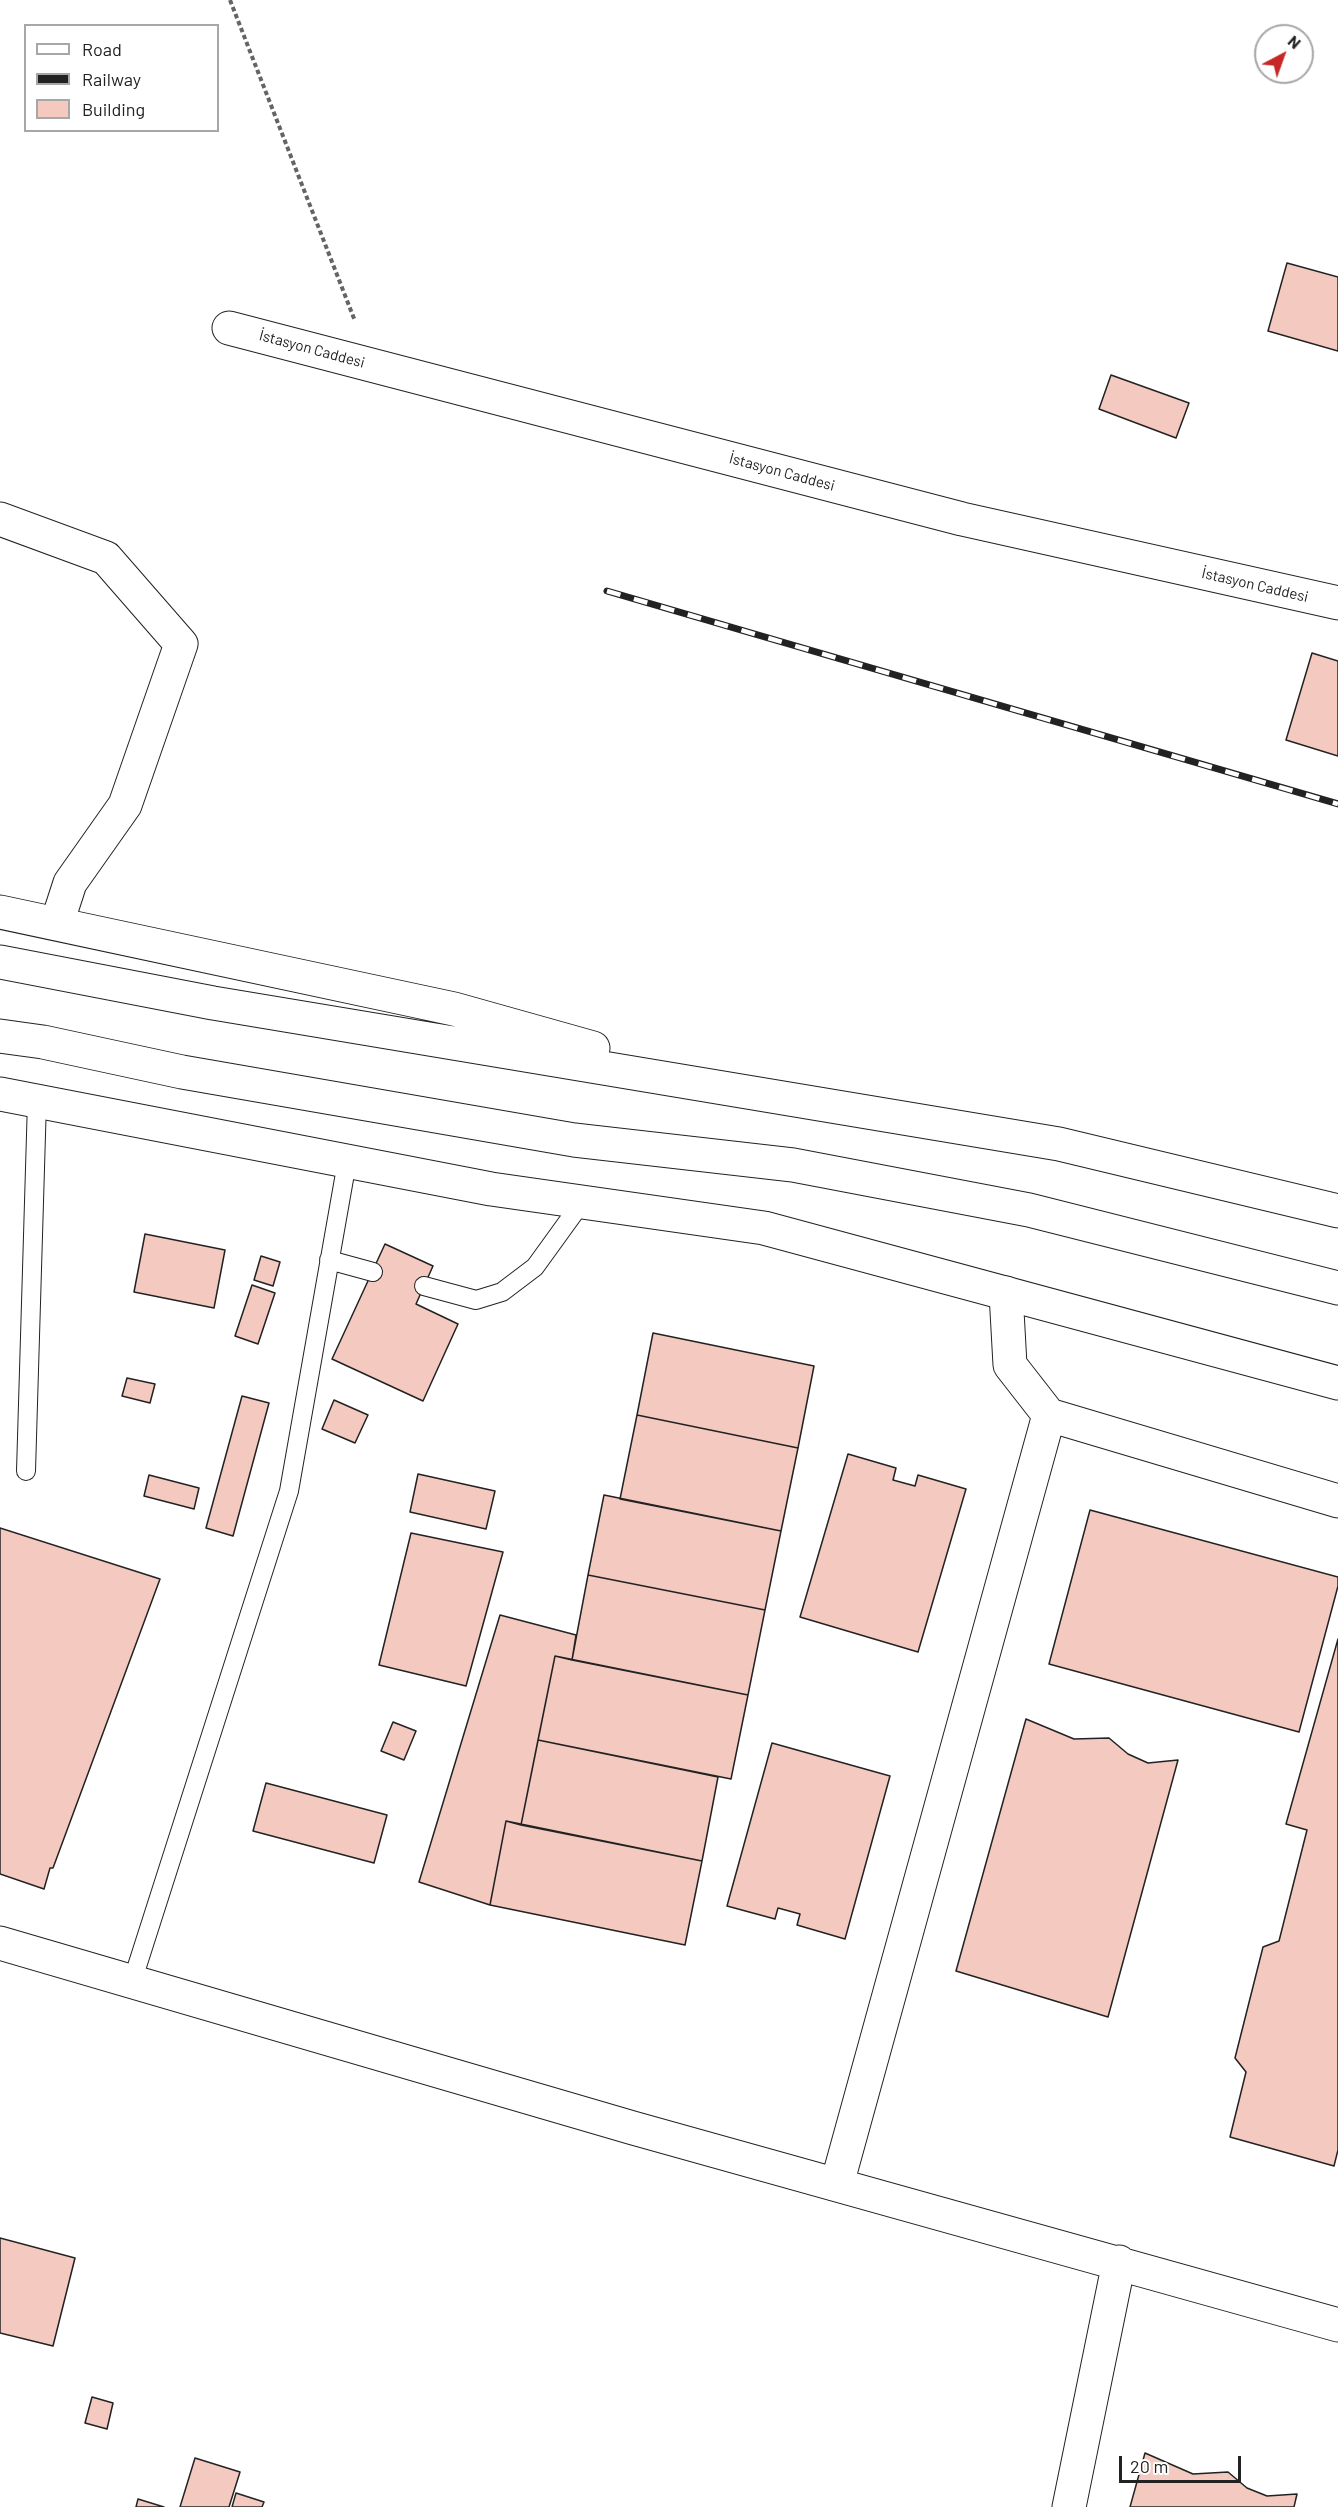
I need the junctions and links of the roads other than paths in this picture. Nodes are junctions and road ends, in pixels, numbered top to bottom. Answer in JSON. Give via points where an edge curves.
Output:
{"nodes":[{"id":1,"x":229,"y":328,"type":"dead end"},
{"id":2,"x":0,"y":519,"type":"edge"},
{"id":3,"x":1338,"y":603,"type":"edge"},
{"id":4,"x":0,"y":912,"type":"edge"},
{"id":5,"x":57,"y":923,"type":"junction"},
{"id":6,"x":0,"y":962,"type":"edge"},
{"id":7,"x":0,"y":1036,"type":"edge"},
{"id":8,"x":750,"y":1092,"type":"junction"},
{"id":9,"x":0,"y":1094,"type":"edge"},
{"id":10,"x":37,"y":1101,"type":"junction"},
{"id":11,"x":347,"y":1161,"type":"junction"},
{"id":12,"x":582,"y":1202,"type":"junction"},
{"id":13,"x":1338,"y":1211,"type":"edge"},
{"id":14,"x":330,"y":1260,"type":"junction"},
{"id":15,"x":373,"y":1272,"type":"dead end"},
{"id":16,"x":424,"y":1286,"type":"dead end"},
{"id":17,"x":1338,"y":1288,"type":"edge"},
{"id":18,"x":1005,"y":1293,"type":"junction"},
{"id":19,"x":1338,"y":1383,"type":"edge"},
{"id":20,"x":1049,"y":1415,"type":"junction"},
{"id":21,"x":26,"y":1471,"type":"dead end"},
{"id":22,"x":1338,"y":1501,"type":"edge"},
{"id":23,"x":0,"y":1943,"type":"edge"},
{"id":24,"x":132,"y":1982,"type":"junction"},
{"id":25,"x":837,"y":2184,"type":"junction"},
{"id":26,"x":1119,"y":2262,"type":"junction"},
{"id":27,"x":1338,"y":2325,"type":"edge"},
{"id":28,"x":1069,"y":2507,"type":"edge"}],
"edges":[{"from":1,"to":3,"type":"main road","name":"İstasyon Caddesi","via":[[962,519]]},
{"from":2,"to":5,"type":"main road","via":[[106,558],[181,644],[125,805],[70,884]]},
{"from":4,"to":5,"type":"main road"},
{"from":5,"to":8,"type":"main road","via":[[454,1008]]},
{"from":6,"to":8,"type":"main road","via":[[213,1003]]},
{"from":7,"to":17,"type":"main road","via":[[574,1140],[804,1167],[1029,1210]]},
{"from":8,"to":13,"type":"main road","via":[[1059,1144]]},
{"from":9,"to":10,"type":"main road"},
{"from":10,"to":11,"type":"main road"},
{"from":10,"to":21,"type":"lane"},
{"from":11,"to":12,"type":"main road","via":[[491,1190]]},
{"from":11,"to":14,"type":"lane"},
{"from":12,"to":16,"type":"lane","via":[[535,1267],[502,1292],[476,1300]]},
{"from":12,"to":18,"type":"main road","via":[[764,1228]]},
{"from":14,"to":15,"type":"lane"},
{"from":14,"to":24,"type":"lane","via":[[289,1491]]},
{"from":18,"to":19,"type":"main road"},
{"from":18,"to":20,"type":"main road","via":[[1010,1365]]},
{"from":20,"to":22,"type":"main road"},
{"from":20,"to":25,"type":"main road"},
{"from":23,"to":24,"type":"main road"},
{"from":24,"to":25,"type":"main road"},
{"from":25,"to":26,"type":"main road"},
{"from":26,"to":27,"type":"main road"},
{"from":26,"to":28,"type":"main road"}]}
